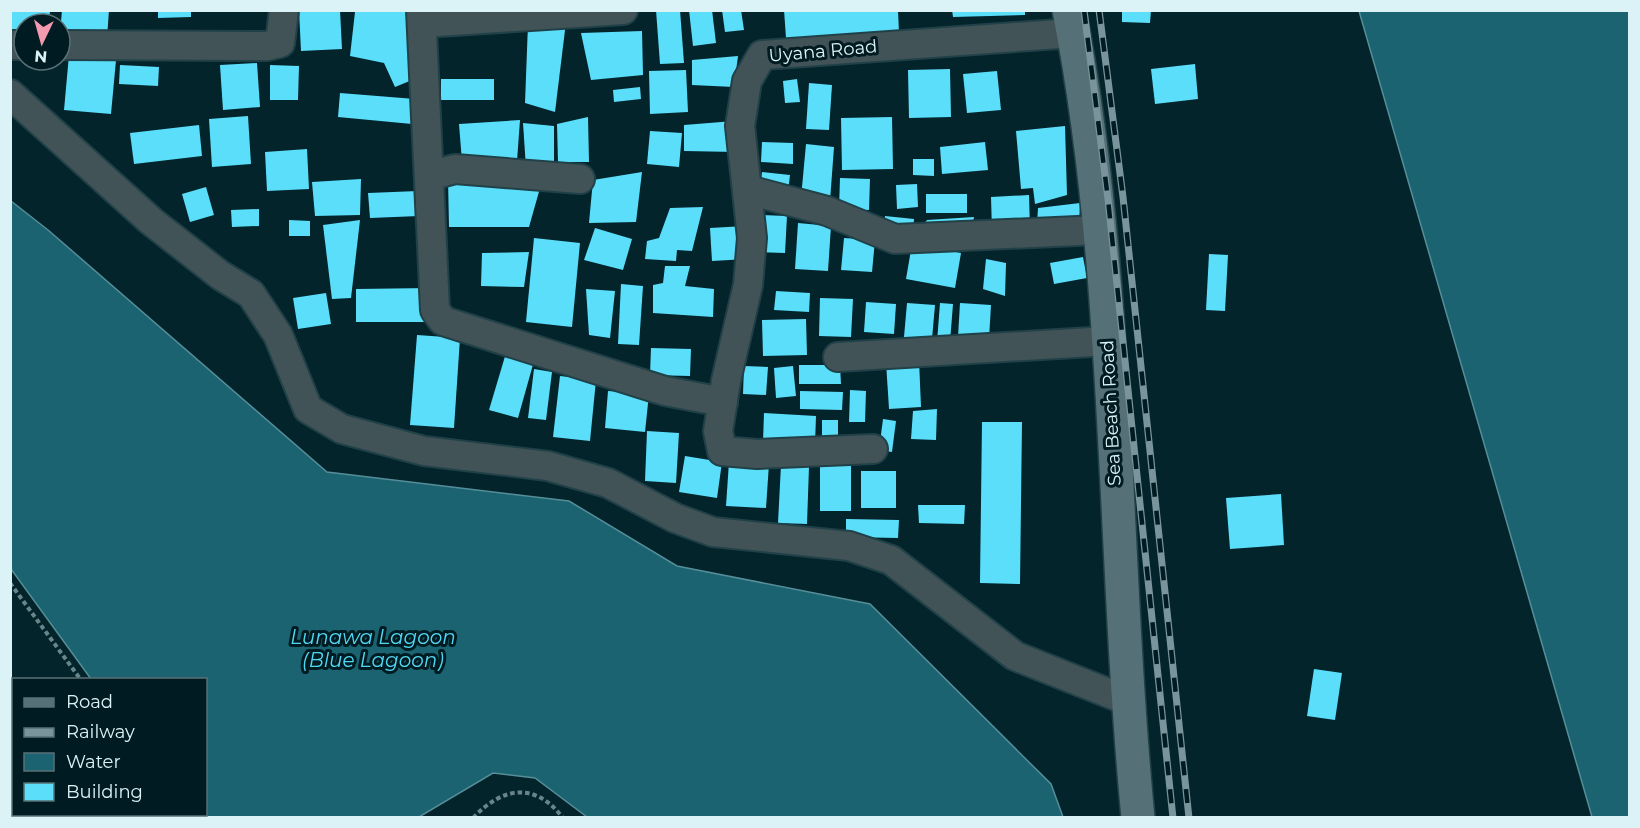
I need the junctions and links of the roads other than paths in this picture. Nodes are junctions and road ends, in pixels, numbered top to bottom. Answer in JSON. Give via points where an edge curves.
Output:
{"nodes":[{"id":1,"x":284,"y":10,"type":"edge"},
{"id":2,"x":623,"y":10,"type":"edge"},
{"id":3,"x":422,"y":17,"type":"edge"},
{"id":4,"x":1071,"y":22,"type":"edge"},
{"id":5,"x":72,"y":45,"type":"edge"},
{"id":6,"x":10,"y":94,"type":"edge"},
{"id":7,"x":429,"y":176,"type":"junction"},
{"id":8,"x":580,"y":179,"type":"dead end"},
{"id":9,"x":748,"y":190,"type":"junction"},
{"id":10,"x":1100,"y":230,"type":"junction"},
{"id":11,"x":1108,"y":341,"type":"junction"},
{"id":12,"x":838,"y":357,"type":"dead end"},
{"id":13,"x":725,"y":392,"type":"junction"},
{"id":14,"x":873,"y":449,"type":"dead end"},
{"id":15,"x":1126,"y":700,"type":"junction"},
{"id":16,"x":1137,"y":818,"type":"edge"}],
"edges":[{"from":1,"to":5,"type":"street","via":[[280,43],[267,46]]},
{"from":2,"to":3,"type":"street"},
{"from":3,"to":7,"type":"street"},
{"from":4,"to":9,"type":"street","name":"Uyana Road","via":[[762,55],[747,81],[740,126]]},
{"from":4,"to":10,"type":"street","name":"Sea Beach Road"},
{"from":6,"to":15,"type":"street","via":[[151,221],[251,294],[278,335],[308,409],[342,429],[424,451],[548,466],[608,483],[675,518],[713,532],[849,546],[891,560],[1015,656]]},
{"from":7,"to":8,"type":"street","via":[[455,170]]},
{"from":7,"to":13,"type":"street","via":[[435,310],[443,321],[665,391]]},
{"from":9,"to":10,"type":"street","via":[[827,212],[895,239]]},
{"from":9,"to":13,"type":"street","name":"Uyana Road","via":[[752,238],[748,285]]},
{"from":10,"to":11,"type":"street","name":"Sea Beach Road"},
{"from":11,"to":12,"type":"street"},
{"from":11,"to":15,"type":"street","name":"Sea Beach Road"},
{"from":13,"to":14,"type":"street","name":"Uyana Road","via":[[718,431],[722,451],[757,454]]},
{"from":15,"to":16,"type":"street","name":"Sea Beach Road"}]}
